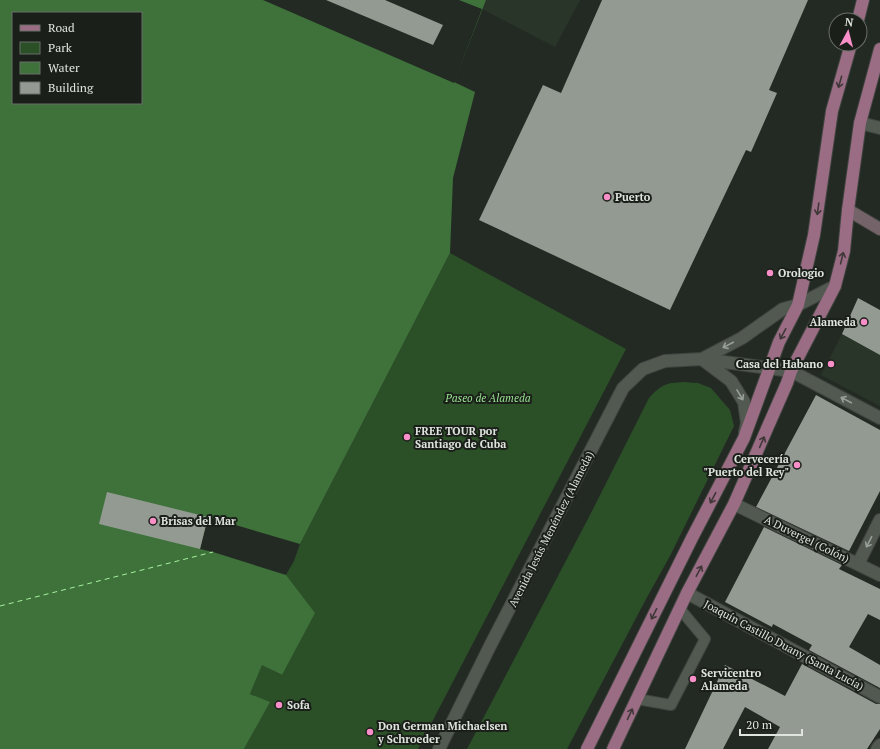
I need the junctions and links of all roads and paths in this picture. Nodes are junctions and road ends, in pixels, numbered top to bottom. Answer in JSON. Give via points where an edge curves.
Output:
{"nodes":[{"id":1,"x":863,"y":0,"type":"edge"},
{"id":2,"x":860,"y":12,"type":"edge"},
{"id":3,"x":880,"y":49,"type":"edge"},
{"id":4,"x":849,"y":52,"type":"edge"},
{"id":5,"x":860,"y":123,"type":"junction"},
{"id":6,"x":880,"y":128,"type":"edge"},
{"id":7,"x":848,"y":210,"type":"junction"},
{"id":8,"x":880,"y":229,"type":"edge"},
{"id":9,"x":835,"y":286,"type":"junction"},
{"id":10,"x":798,"y":305,"type":"junction"},
{"id":11,"x":702,"y":359,"type":"junction"},
{"id":12,"x":769,"y":368,"type":"junction"},
{"id":13,"x":791,"y":371,"type":"junction"},
{"id":14,"x":880,"y":418,"type":"edge"},
{"id":15,"x":744,"y":438,"type":"junction"},
{"id":16,"x":734,"y":504,"type":"junction"},
{"id":17,"x":880,"y":520,"type":"edge"},
{"id":18,"x":858,"y":564,"type":"junction"},
{"id":19,"x":880,"y":575,"type":"edge"},
{"id":20,"x":687,"y":593,"type":"junction"},
{"id":21,"x":680,"y":609,"type":"junction"},
{"id":22,"x":880,"y":697,"type":"edge"},
{"id":23,"x":637,"y":699,"type":"junction"},
{"id":24,"x":880,"y":745,"type":"edge"},
{"id":25,"x":439,"y":749,"type":"edge"},
{"id":26,"x":586,"y":749,"type":"edge"},
{"id":27,"x":614,"y":749,"type":"edge"},
{"id":28,"x":877,"y":749,"type":"edge"}],
"edges":[{"from":1,"to":2,"type":"main road"},
{"from":3,"to":5,"type":"main road"},
{"from":4,"to":10,"type":"main road","one_way":true,"via":[[832,111],[814,235]]},
{"from":5,"to":6,"type":"street"},
{"from":5,"to":7,"type":"main road"},
{"from":7,"to":8,"type":"main road"},
{"from":9,"to":7,"type":"main road","one_way":true,"via":[[844,251]]},
{"from":9,"to":10,"type":"street","name":"Avenida Jesús Menéndez (Alameda)"},
{"from":9,"to":13,"type":"main road"},
{"from":10,"to":11,"type":"street","name":"Avenida Jesús Menéndez (Alameda)","one_way":true,"via":[[783,309],[742,338]]},
{"from":10,"to":12,"type":"main road","one_way":true},
{"from":11,"to":12,"type":"street","name":"Avenida Jesús Menéndez (Alameda)"},
{"from":11,"to":15,"type":"street","one_way":true,"via":[[731,381],[744,402],[747,423]]},
{"from":11,"to":25,"type":"street","name":"Avenida Jesús Menéndez (Alameda)","via":[[665,361],[644,369],[623,388]]},
{"from":12,"to":13,"type":"street","name":"Avenida Jesús Menéndez (Alameda)"},
{"from":12,"to":15,"type":"main road"},
{"from":14,"to":13,"type":"street","one_way":true},
{"from":16,"to":13,"type":"main road","one_way":true},
{"from":15,"to":26,"type":"main road","one_way":true},
{"from":16,"to":18,"type":"street","name":"A Duvergel (Colón)"},
{"from":20,"to":16,"type":"main road","one_way":true},
{"from":17,"to":18,"type":"street","one_way":true},
{"from":18,"to":19,"type":"street","name":"A Duvergel (Colón)"},
{"from":20,"to":21,"type":"main road"},
{"from":20,"to":22,"type":"street","name":"Joaquín Castillo Duany (Santa Lucía)"},
{"from":21,"to":23,"type":"main road"},
{"from":21,"to":23,"type":"lane","via":[[705,639],[671,705]]},
{"from":27,"to":23,"type":"main road","one_way":true},
{"from":24,"to":28,"type":"street"}]}
